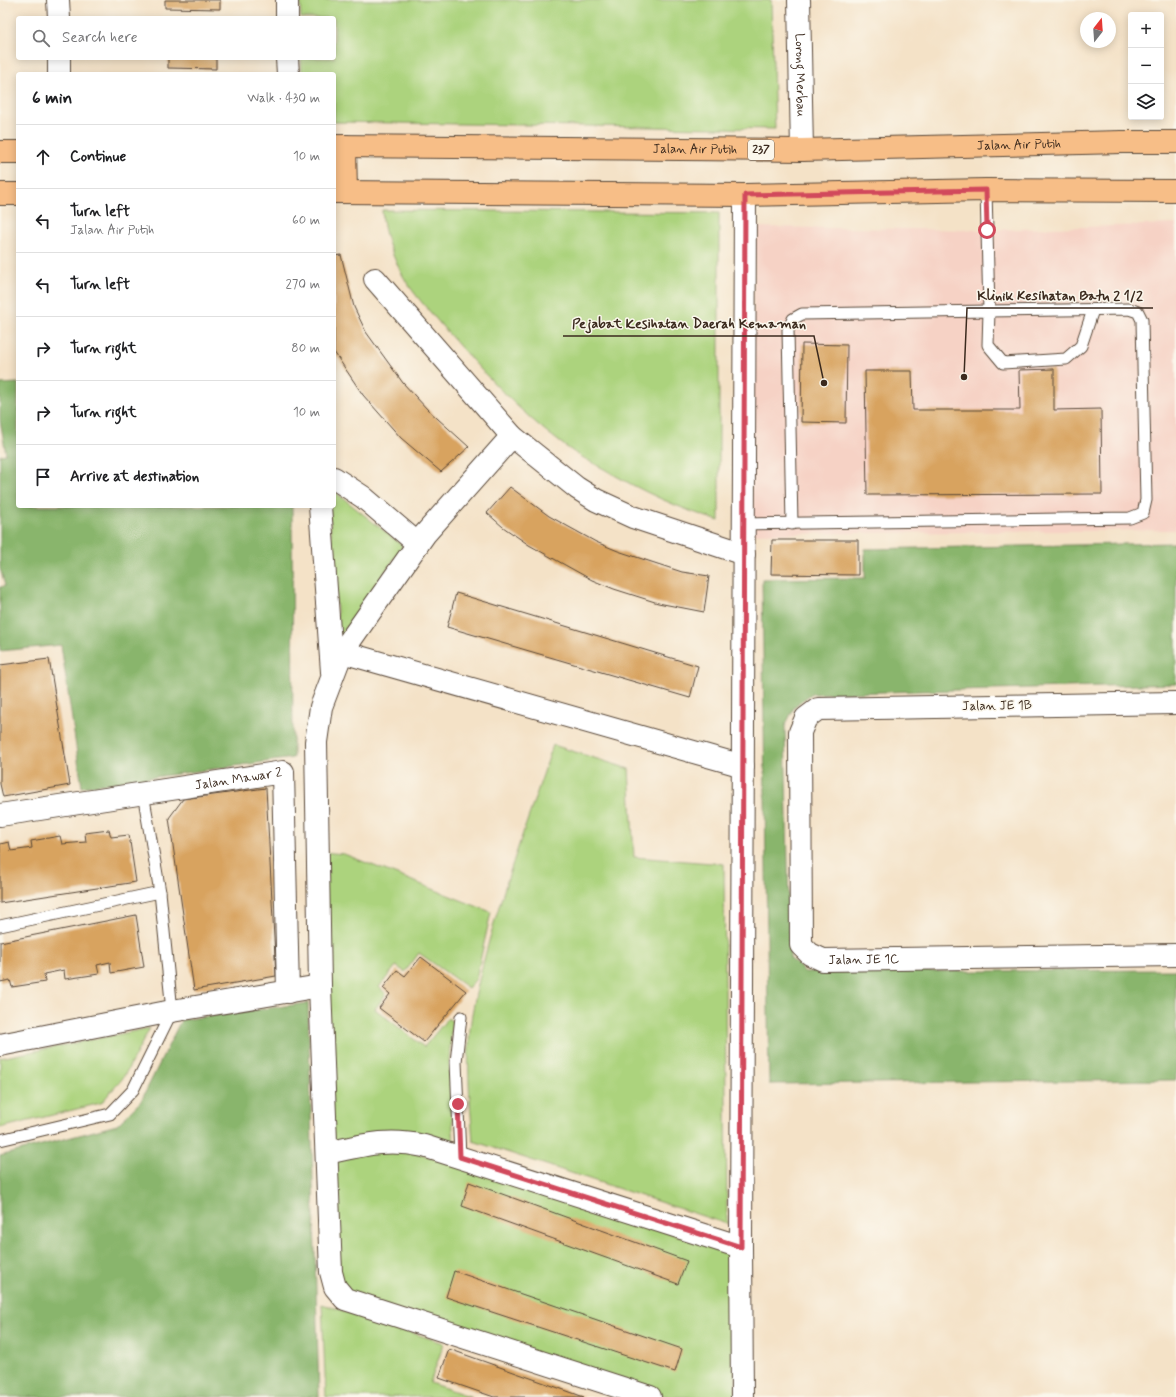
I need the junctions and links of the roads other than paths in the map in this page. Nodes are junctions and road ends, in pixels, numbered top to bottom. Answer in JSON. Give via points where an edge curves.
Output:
{"nodes":[{"id":1,"x":58,"y":0,"type":"edge"},
{"id":2,"x":287,"y":0,"type":"edge"},
{"id":3,"x":799,"y":0,"type":"edge"},
{"id":4,"x":58,"y":16,"type":"edge"},
{"id":5,"x":287,"y":16,"type":"edge"},
{"id":6,"x":59,"y":60,"type":"edge"},
{"id":7,"x":287,"y":60,"type":"edge"},
{"id":8,"x":59,"y":72,"type":"edge"},
{"id":9,"x":288,"y":72,"type":"edge"},
{"id":10,"x":1176,"y":142,"type":"edge"},
{"id":11,"x":340,"y":146,"type":"edge"},
{"id":12,"x":802,"y":150,"type":"junction"},
{"id":13,"x":0,"y":152,"type":"edge"},
{"id":14,"x":16,"y":152,"type":"edge"},
{"id":15,"x":986,"y":190,"type":"junction"},
{"id":16,"x":1176,"y":191,"type":"edge"},
{"id":17,"x":340,"y":192,"type":"edge"},
{"id":18,"x":0,"y":194,"type":"edge"},
{"id":19,"x":16,"y":194,"type":"edge"},
{"id":20,"x":745,"y":195,"type":"junction"},
{"id":21,"x":375,"y":279,"type":"dead end"},
{"id":22,"x":1093,"y":310,"type":"junction"},
{"id":23,"x":989,"y":311,"type":"junction"},
{"id":24,"x":512,"y":436,"type":"junction"},
{"id":25,"x":336,"y":479,"type":"edge"},
{"id":26,"x":320,"y":508,"type":"edge"},
{"id":27,"x":744,"y":524,"type":"junction"},
{"id":28,"x":792,"y":524,"type":"junction"},
{"id":29,"x":418,"y":544,"type":"junction"},
{"id":30,"x":744,"y":554,"type":"junction"},
{"id":31,"x":342,"y":652,"type":"junction"},
{"id":32,"x":333,"y":676,"type":"junction"},
{"id":33,"x":1176,"y":703,"type":"edge"},
{"id":34,"x":818,"y":709,"type":"joint"},
{"id":35,"x":743,"y":766,"type":"junction"},
{"id":36,"x":144,"y":793,"type":"junction"},
{"id":37,"x":0,"y":815,"type":"edge"},
{"id":38,"x":160,"y":892,"type":"junction"},
{"id":39,"x":0,"y":926,"type":"edge"},
{"id":40,"x":1176,"y":955,"type":"edge"},
{"id":41,"x":320,"y":986,"type":"junction"},
{"id":42,"x":288,"y":992,"type":"junction"},
{"id":43,"x":172,"y":1010,"type":"junction"},
{"id":44,"x":461,"y":1017,"type":"dead end"},
{"id":45,"x":0,"y":1045,"type":"edge"},
{"id":46,"x":0,"y":1140,"type":"edge"},
{"id":47,"x":327,"y":1153,"type":"junction"},
{"id":48,"x":460,"y":1157,"type":"junction"},
{"id":49,"x":741,"y":1247,"type":"junction"},
{"id":50,"x":650,"y":1397,"type":"edge"},
{"id":51,"x":742,"y":1397,"type":"edge"}],
"edges":[{"from":1,"to":4,"type":"street"},
{"from":2,"to":5,"type":"street"},
{"from":3,"to":12,"type":"street","name":"Lorong Merbau"},
{"from":6,"to":8,"type":"street"},
{"from":7,"to":9,"type":"street"},
{"from":10,"to":12,"type":"main road","name":"Jalan Air Putih","number":"237"},
{"from":11,"to":12,"type":"main road","name":"Jalan Air Putih","number":"237"},
{"from":11,"to":17,"type":"main road"},
{"from":13,"to":14,"type":"main road"},
{"from":15,"to":16,"type":"main road"},
{"from":15,"to":20,"type":"main road"},
{"from":15,"to":23,"type":"lane"},
{"from":17,"to":20,"type":"main road"},
{"from":18,"to":19,"type":"main road"},
{"from":20,"to":27,"type":"street"},
{"from":21,"to":24,"type":"street"},
{"from":22,"to":23,"type":"lane"},
{"from":22,"to":23,"type":"lane","via":[[1081,346],[1066,359],[1003,363],[988,345]]},
{"from":22,"to":28,"type":"lane","via":[[1129,309],[1138,312],[1142,320],[1146,500],[1143,513],[1130,518]]},
{"from":23,"to":28,"type":"lane","via":[[802,314],[793,320],[788,330]]},
{"from":24,"to":29,"type":"street"},
{"from":24,"to":30,"type":"street","via":[[596,500],[633,517]]},
{"from":25,"to":29,"type":"street","via":[[363,497]]},
{"from":26,"to":32,"type":"street"},
{"from":27,"to":28,"type":"lane"},
{"from":27,"to":30,"type":"street"},
{"from":29,"to":31,"type":"street"},
{"from":30,"to":35,"type":"street"},
{"from":31,"to":32,"type":"street"},
{"from":31,"to":35,"type":"street"},
{"from":32,"to":41,"type":"street","via":[[321,707],[316,742]]},
{"from":33,"to":34,"type":"street","name":"Jalan JE 1B"},
{"from":34,"to":40,"type":"street","name":"Jalan JE 1C","via":[[806,718],[800,732],[801,945],[810,954],[823,960]]},
{"from":35,"to":49,"type":"street"},
{"from":36,"to":37,"type":"street","name":"Jalan Mawar 2"},
{"from":36,"to":38,"type":"lane"},
{"from":36,"to":42,"type":"street","name":"Jalan Mawar 2","via":[[283,772]]},
{"from":38,"to":39,"type":"lane"},
{"from":38,"to":43,"type":"lane"},
{"from":41,"to":42,"type":"street"},
{"from":41,"to":47,"type":"street"},
{"from":42,"to":43,"type":"street"},
{"from":43,"to":45,"type":"street"},
{"from":43,"to":46,"type":"lane","via":[[133,1090],[110,1114]]},
{"from":44,"to":48,"type":"lane","via":[[456,1062]]},
{"from":47,"to":48,"type":"street","via":[[381,1142],[403,1142]]},
{"from":47,"to":50,"type":"street","via":[[331,1272],[335,1287],[345,1299]]},
{"from":48,"to":49,"type":"street"},
{"from":49,"to":51,"type":"street"}]}
